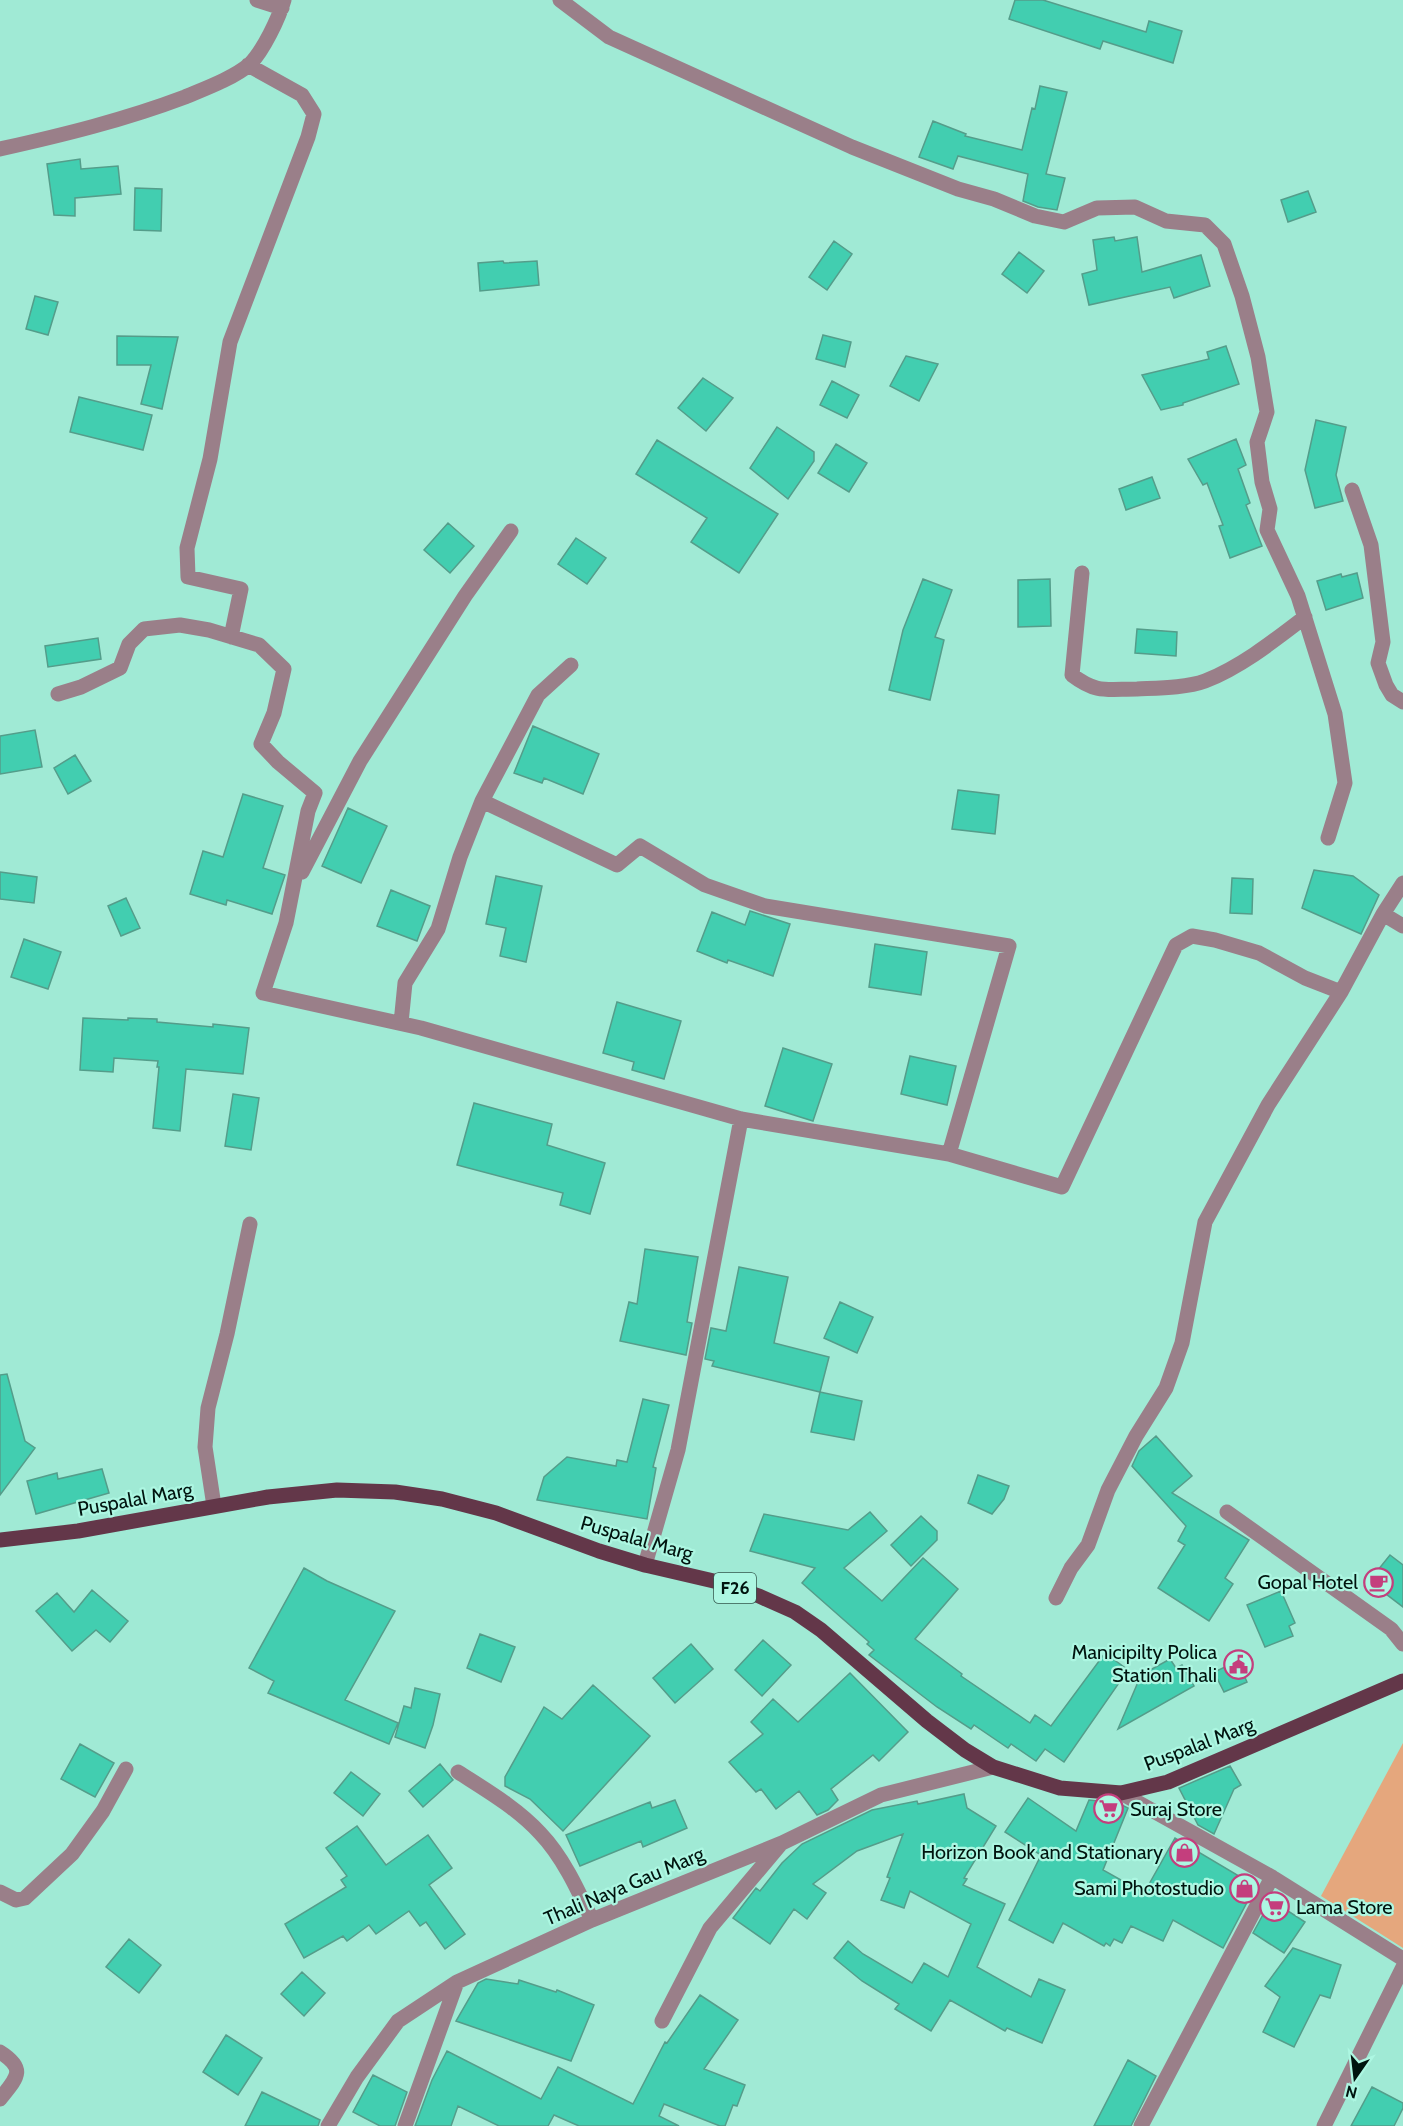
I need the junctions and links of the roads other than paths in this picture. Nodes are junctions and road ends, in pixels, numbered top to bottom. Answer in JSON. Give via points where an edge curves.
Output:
{"nodes":[{"id":1,"x":257,"y":0,"type":"edge"},
{"id":2,"x":560,"y":0,"type":"edge"},
{"id":3,"x":283,"y":4,"type":"edge"},
{"id":4,"x":248,"y":65,"type":"junction"},
{"id":5,"x":0,"y":149,"type":"edge"},
{"id":6,"x":1352,"y":490,"type":"dead end"},
{"id":7,"x":511,"y":531,"type":"dead end"},
{"id":8,"x":1082,"y":573,"type":"dead end"},
{"id":9,"x":1305,"y":618,"type":"junction"},
{"id":10,"x":231,"y":637,"type":"junction"},
{"id":11,"x":571,"y":665,"type":"dead end"},
{"id":12,"x":58,"y":694,"type":"dead end"},
{"id":13,"x":1403,"y":702,"type":"edge"},
{"id":14,"x":482,"y":801,"type":"junction"},
{"id":15,"x":1328,"y":838,"type":"dead end"},
{"id":16,"x":1403,"y":883,"type":"edge"},
{"id":17,"x":293,"y":891,"type":"junction"},
{"id":18,"x":1383,"y":914,"type":"junction"},
{"id":19,"x":1403,"y":926,"type":"edge"},
{"id":20,"x":1341,"y":992,"type":"junction"},
{"id":21,"x":401,"y":1023,"type":"junction"},
{"id":22,"x":741,"y":1119,"type":"junction"},
{"id":23,"x":949,"y":1154,"type":"junction"},
{"id":24,"x":250,"y":1224,"type":"dead end"},
{"id":25,"x":214,"y":1506,"type":"junction"},
{"id":26,"x":1227,"y":1512,"type":"dead end"},
{"id":27,"x":0,"y":1540,"type":"edge"},
{"id":28,"x":645,"y":1565,"type":"junction"},
{"id":29,"x":1056,"y":1598,"type":"dead end"},
{"id":30,"x":1403,"y":1644,"type":"edge"},
{"id":31,"x":1403,"y":1681,"type":"edge"},
{"id":32,"x":993,"y":1767,"type":"junction"},
{"id":33,"x":126,"y":1769,"type":"dead end"},
{"id":34,"x":458,"y":1772,"type":"dead end"},
{"id":35,"x":1121,"y":1793,"type":"junction"},
{"id":36,"x":782,"y":1843,"type":"junction"},
{"id":37,"x":1272,"y":1877,"type":"junction"},
{"id":38,"x":0,"y":1892,"type":"edge"},
{"id":39,"x":592,"y":1920,"type":"junction"},
{"id":40,"x":1403,"y":1959,"type":"edge"},
{"id":41,"x":1403,"y":1967,"type":"edge"},
{"id":42,"x":457,"y":1982,"type":"junction"},
{"id":43,"x":662,"y":2021,"type":"dead end"},
{"id":44,"x":0,"y":2052,"type":"edge"},
{"id":45,"x":0,"y":2099,"type":"edge"},
{"id":46,"x":328,"y":2126,"type":"edge"},
{"id":47,"x":405,"y":2126,"type":"edge"},
{"id":48,"x":1141,"y":2126,"type":"edge"},
{"id":49,"x":1324,"y":2126,"type":"edge"}],
"edges":[{"from":1,"to":3,"type":"street"},
{"from":2,"to":9,"type":"street","via":[[609,37],[852,147],[1035,216],[1064,222],[1097,208],[1135,207],[1166,221],[1205,225],[1224,244],[1258,357],[1267,412],[1257,442],[1270,509],[1267,530]]},
{"from":3,"to":4,"type":"street","via":[[258,55]]},
{"from":4,"to":5,"type":"street","via":[[207,88],[138,115]]},
{"from":4,"to":10,"type":"street","via":[[302,94],[314,114],[230,342],[210,459],[187,548],[188,577],[241,589]]},
{"from":6,"to":13,"type":"street","via":[[1371,545],[1383,642],[1378,663],[1392,695]]},
{"from":7,"to":17,"type":"street","via":[[360,761]]},
{"from":8,"to":9,"type":"street","via":[[1072,675],[1098,690],[1161,688],[1204,681],[1257,653]]},
{"from":9,"to":15,"type":"street","via":[[1335,714],[1345,783]]},
{"from":10,"to":12,"type":"street","via":[[180,625],[144,629],[129,644],[120,668]]},
{"from":10,"to":17,"type":"street","via":[[259,645],[284,669],[274,713],[261,744],[315,793]]},
{"from":11,"to":14,"type":"street","via":[[538,695]]},
{"from":14,"to":21,"type":"street","via":[[438,929],[405,983]]},
{"from":14,"to":23,"type":"street","via":[[617,866],[640,846],[705,885],[765,906],[1009,946]]},
{"from":16,"to":18,"type":"street"},
{"from":17,"to":21,"type":"street","via":[[263,993]]},
{"from":18,"to":19,"type":"street"},
{"from":18,"to":20,"type":"street"},
{"from":20,"to":23,"type":"street","via":[[1259,953],[1192,936],[1176,945],[1062,1187]]},
{"from":20,"to":29,"type":"street","via":[[1268,1105],[1205,1222],[1182,1343],[1166,1388],[1136,1436],[1108,1490],[1088,1545]]},
{"from":21,"to":22,"type":"street"},
{"from":22,"to":23,"type":"street"},
{"from":22,"to":28,"type":"street","via":[[678,1450]]},
{"from":24,"to":25,"type":"street","via":[[208,1408],[205,1447]]},
{"from":25,"to":27,"type":"main road","name":"Puspalal Marg","number":"F26","via":[[78,1531]]},
{"from":25,"to":28,"type":"main road","name":"Puspalal Marg","number":"F26","via":[[337,1490],[395,1492],[496,1513]]},
{"from":26,"to":30,"type":"street","via":[[1391,1629]]},
{"from":28,"to":32,"type":"main road","name":"Puspalal Marg","number":"F26","via":[[718,1582],[795,1612],[927,1721]]},
{"from":31,"to":35,"type":"main road","name":"Puspalal Marg","number":"F26","via":[[1168,1782]]},
{"from":32,"to":35,"type":"main road","name":"Puspalal Marg","number":"F26","via":[[1060,1788]]},
{"from":32,"to":36,"type":"street","name":"Thali Naya Gau Marg","via":[[881,1794]]},
{"from":33,"to":38,"type":"street","via":[[103,1811],[72,1854],[25,1898],[16,1900]]},
{"from":34,"to":39,"type":"street","via":[[506,1803],[540,1833],[571,1875]]},
{"from":35,"to":37,"type":"street"},
{"from":36,"to":39,"type":"street","name":"Thali Naya Gau Marg"},
{"from":36,"to":43,"type":"street","via":[[710,1928]]},
{"from":37,"to":40,"type":"street"},
{"from":37,"to":48,"type":"street"},
{"from":39,"to":42,"type":"street","name":"Thali Naya Gau Marg"},
{"from":41,"to":49,"type":"street"},
{"from":42,"to":46,"type":"street","name":"Thali Naya Gau Marg","via":[[398,2021],[357,2077]]},
{"from":42,"to":47,"type":"street"},
{"from":44,"to":45,"type":"street","via":[[14,2061],[17,2071]]}]}
